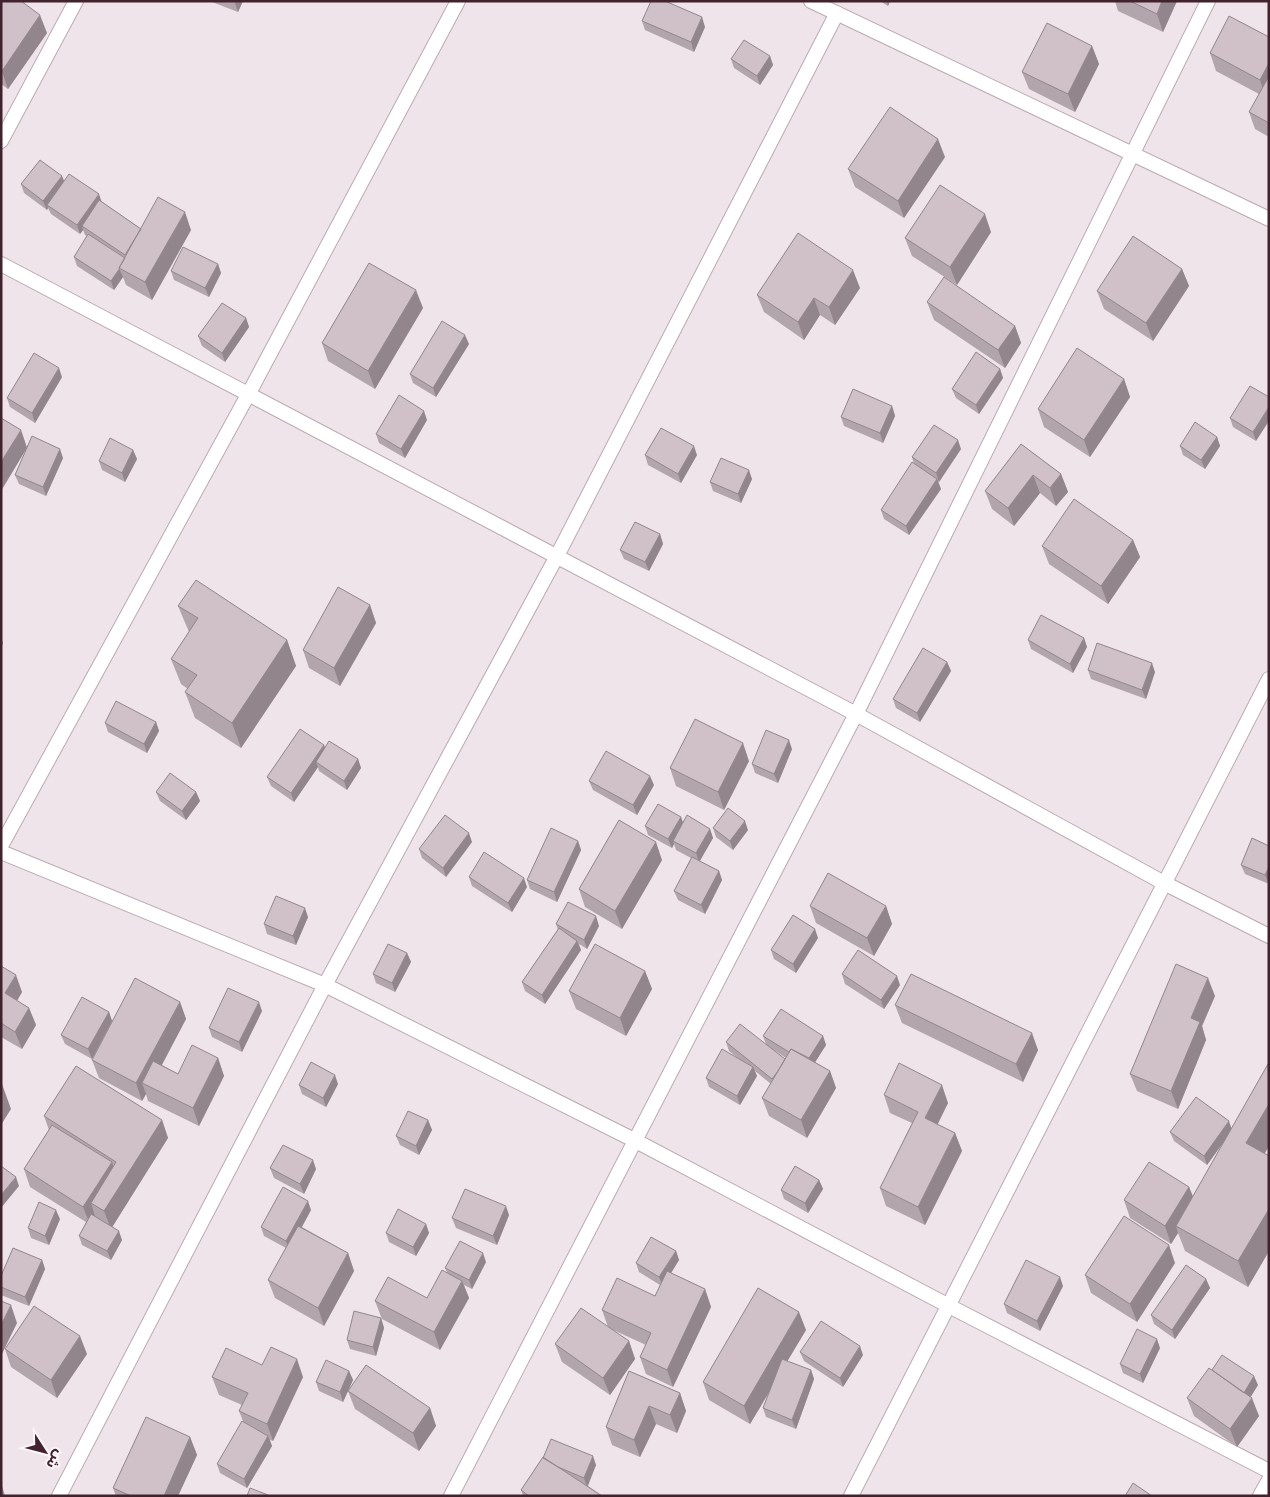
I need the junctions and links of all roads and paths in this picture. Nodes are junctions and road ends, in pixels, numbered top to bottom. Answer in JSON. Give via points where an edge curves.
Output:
{"nodes":[{"id":1,"x":76,"y":1,"type":"edge"},
{"id":2,"x":458,"y":1,"type":"edge"},
{"id":3,"x":811,"y":1,"type":"edge"},
{"id":4,"x":1208,"y":1,"type":"edge"},
{"id":5,"x":837,"y":13,"type":"junction"},
{"id":6,"x":1,"y":141,"type":"edge"},
{"id":7,"x":1134,"y":153,"type":"junction"},
{"id":8,"x":1269,"y":219,"type":"edge"},
{"id":9,"x":1,"y":264,"type":"edge"},
{"id":10,"x":249,"y":393,"type":"junction"},
{"id":11,"x":557,"y":556,"type":"junction"},
{"id":12,"x":1269,"y":679,"type":"edge"},
{"id":13,"x":856,"y":714,"type":"junction"},
{"id":14,"x":1,"y":846,"type":"edge"},
{"id":15,"x":1,"y":852,"type":"edge"},
{"id":16,"x":1164,"y":883,"type":"junction"},
{"id":17,"x":1269,"y":936,"type":"edge"},
{"id":18,"x":325,"y":985,"type":"junction"},
{"id":19,"x":634,"y":1140,"type":"junction"},
{"id":20,"x":949,"y":1306,"type":"junction"},
{"id":21,"x":1269,"y":1471,"type":"edge"},
{"id":22,"x":1269,"y":1480,"type":"edge"},
{"id":23,"x":59,"y":1496,"type":"edge"},
{"id":24,"x":451,"y":1496,"type":"edge"},
{"id":25,"x":851,"y":1496,"type":"edge"},
{"id":26,"x":1260,"y":1496,"type":"edge"}],
"edges":[{"from":1,"to":6,"type":"street"},
{"from":2,"to":10,"type":"street"},
{"from":3,"to":5,"type":"street"},
{"from":4,"to":7,"type":"street"},
{"from":5,"to":7,"type":"street"},
{"from":5,"to":11,"type":"street"},
{"from":7,"to":8,"type":"street"},
{"from":7,"to":13,"type":"street"},
{"from":9,"to":10,"type":"street"},
{"from":10,"to":11,"type":"street"},
{"from":10,"to":14,"type":"street"},
{"from":11,"to":13,"type":"street"},
{"from":11,"to":18,"type":"street"},
{"from":12,"to":16,"type":"street"},
{"from":13,"to":16,"type":"street"},
{"from":13,"to":19,"type":"street"},
{"from":15,"to":18,"type":"street"},
{"from":16,"to":17,"type":"street"},
{"from":16,"to":20,"type":"street"},
{"from":18,"to":19,"type":"street"},
{"from":18,"to":23,"type":"street"},
{"from":19,"to":20,"type":"street"},
{"from":19,"to":24,"type":"street"},
{"from":20,"to":21,"type":"street"},
{"from":20,"to":25,"type":"street"},
{"from":22,"to":26,"type":"street"}]}
